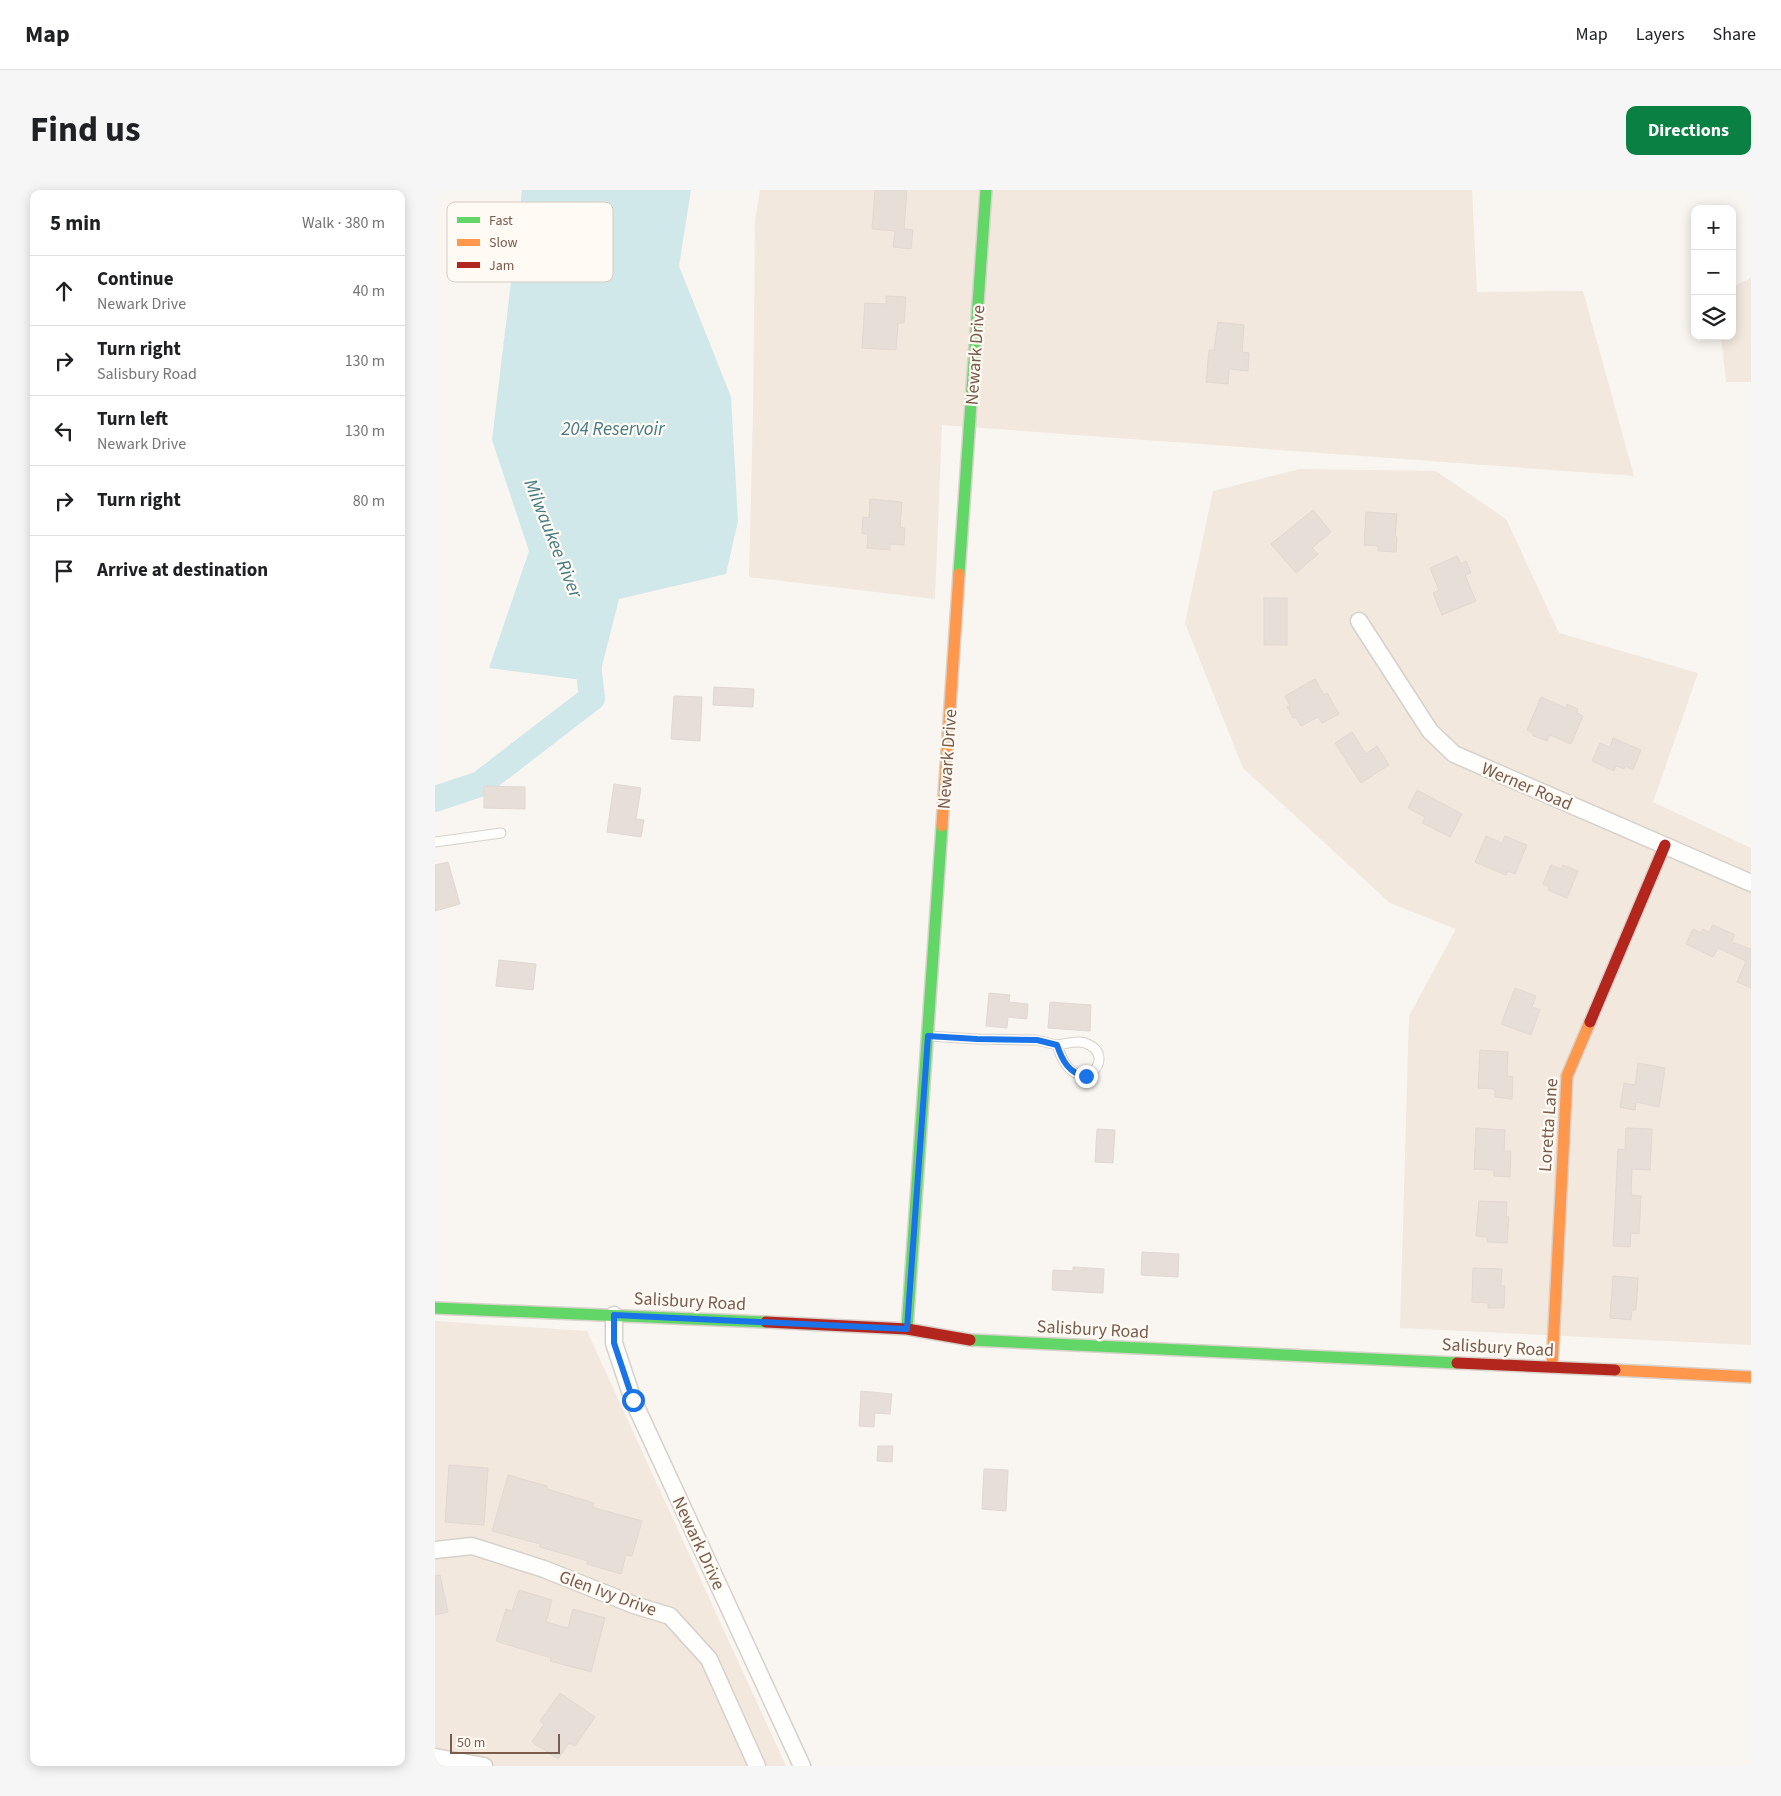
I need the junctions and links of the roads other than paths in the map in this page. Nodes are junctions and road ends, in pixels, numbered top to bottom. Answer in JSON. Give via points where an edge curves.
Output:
{"nodes":[{"id":1,"x":986,"y":190,"type":"edge"},
{"id":2,"x":1359,"y":621,"type":"dead end"},
{"id":3,"x":501,"y":833,"type":"dead end"},
{"id":4,"x":435,"y":842,"type":"edge"},
{"id":5,"x":1665,"y":845,"type":"junction"},
{"id":6,"x":1751,"y":883,"type":"edge"},
{"id":7,"x":928,"y":1036,"type":"junction"},
{"id":8,"x":1057,"y":1045,"type":"junction"},
{"id":9,"x":435,"y":1308,"type":"edge"},
{"id":10,"x":614,"y":1315,"type":"junction"},
{"id":11,"x":907,"y":1329,"type":"junction"},
{"id":12,"x":1552,"y":1366,"type":"junction"},
{"id":13,"x":1751,"y":1377,"type":"edge"},
{"id":14,"x":435,"y":1550,"type":"edge"},
{"id":15,"x":435,"y":1757,"type":"edge"},
{"id":16,"x":484,"y":1766,"type":"edge"},
{"id":17,"x":757,"y":1766,"type":"edge"},
{"id":18,"x":802,"y":1766,"type":"edge"}],
"edges":[{"from":1,"to":7,"type":"street","name":"Newark Drive"},
{"from":2,"to":5,"type":"street","name":"Werner Road","via":[[1430,731],[1454,754]]},
{"from":3,"to":4,"type":"lane"},
{"from":5,"to":6,"type":"street","name":"Werner Road"},
{"from":5,"to":12,"type":"street","name":"Loretta Lane","via":[[1567,1076]]},
{"from":7,"to":8,"type":"lane","via":[[1037,1040]]},
{"from":7,"to":11,"type":"street","name":"Newark Drive"},
{"from":8,"to":8,"type":"lane","via":[[1061,1059],[1079,1075],[1086,1076],[1098,1065],[1098,1055],[1084,1042]]},
{"from":9,"to":10,"type":"street","name":"Salisbury Road"},
{"from":10,"to":11,"type":"street","name":"Salisbury Road"},
{"from":10,"to":18,"type":"street","name":"Newark Drive","via":[[614,1343],[633,1400]]},
{"from":11,"to":12,"type":"street","name":"Salisbury Road","via":[[979,1341]]},
{"from":12,"to":13,"type":"street","name":"Salisbury Road"},
{"from":14,"to":17,"type":"street","name":"Glen Ivy Drive","via":[[472,1546],[670,1616],[709,1658]]},
{"from":15,"to":16,"type":"street"}]}
